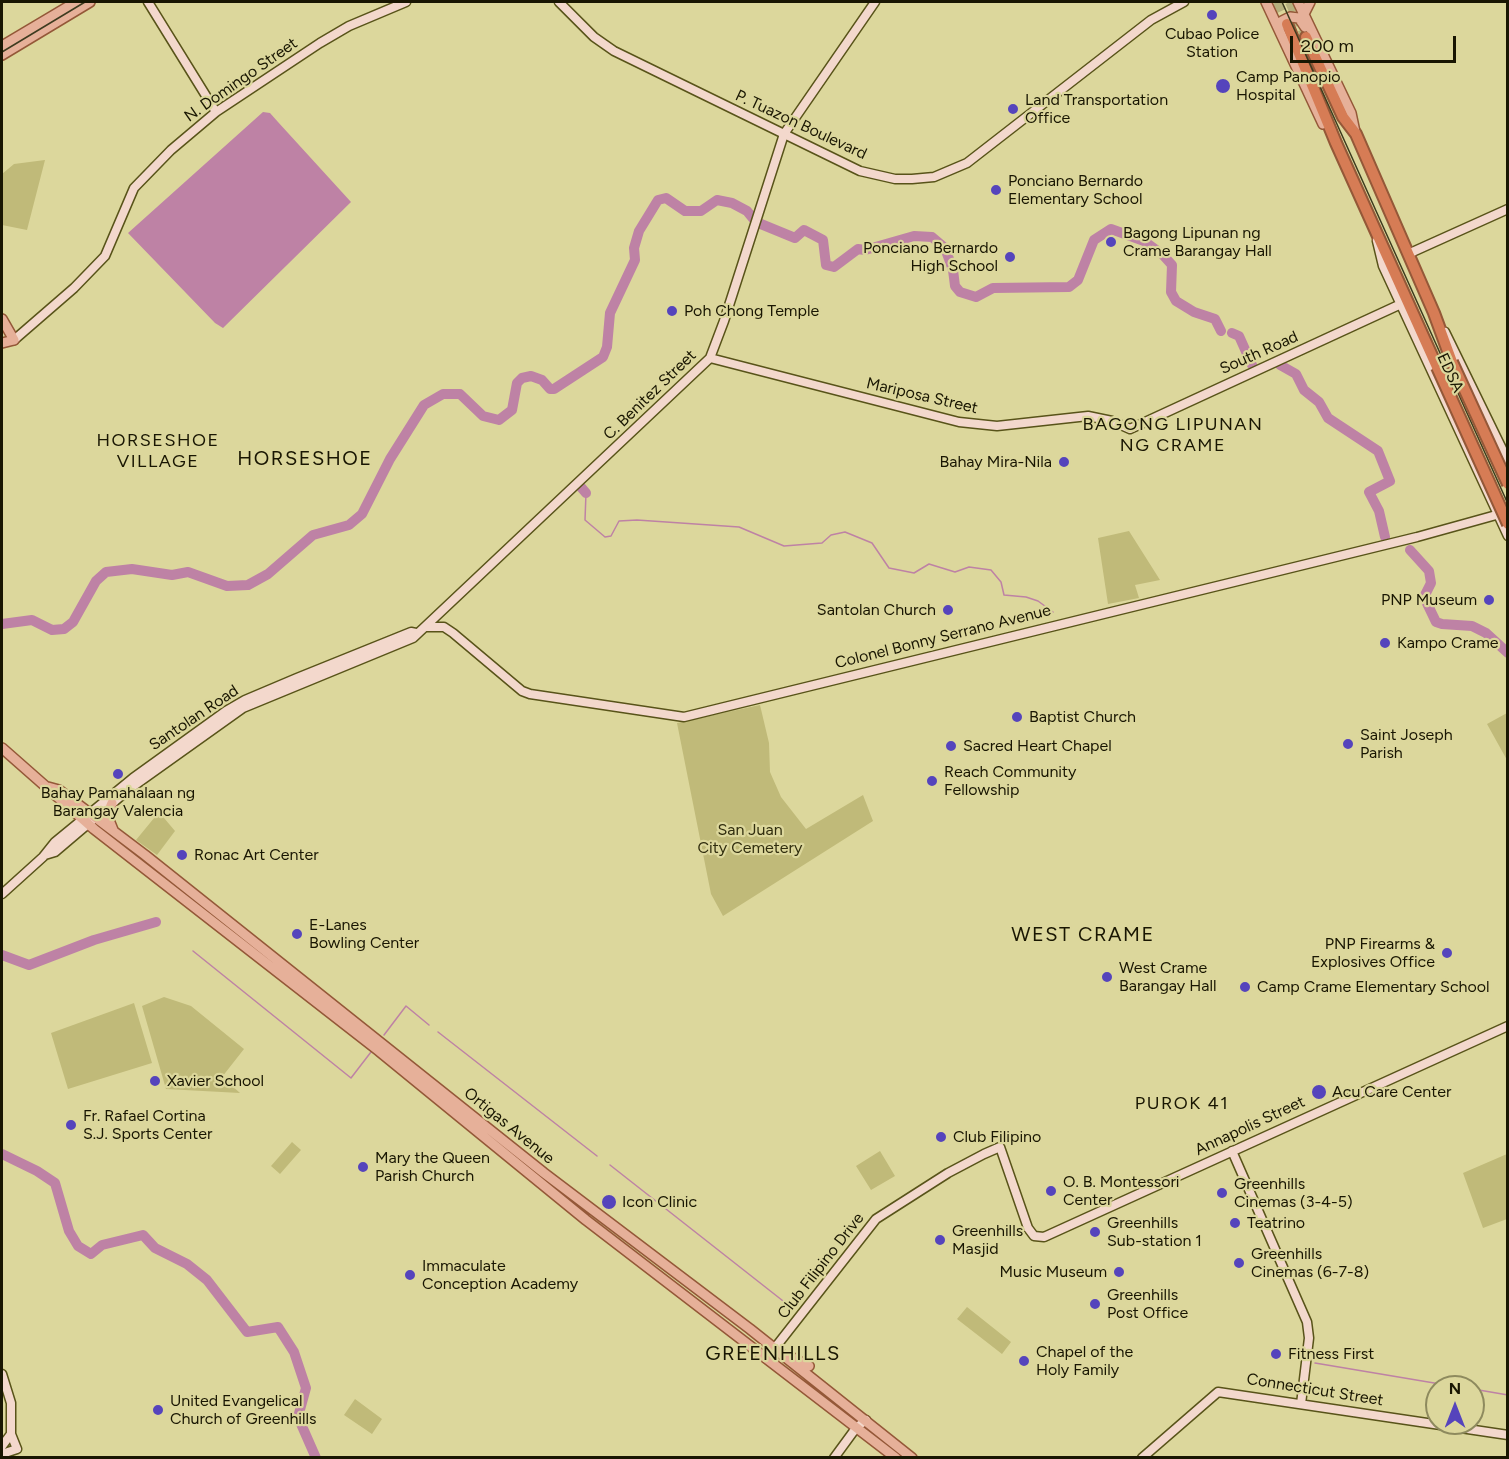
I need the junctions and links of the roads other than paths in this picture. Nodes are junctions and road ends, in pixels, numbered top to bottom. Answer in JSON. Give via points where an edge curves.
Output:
{"nodes":[{"id":1,"x":76,"y":2,"type":"edge"},
{"id":2,"x":90,"y":2,"type":"edge"},
{"id":3,"x":148,"y":2,"type":"edge"},
{"id":4,"x":406,"y":2,"type":"edge"},
{"id":5,"x":560,"y":2,"type":"edge"},
{"id":6,"x":874,"y":2,"type":"edge"},
{"id":7,"x":1184,"y":2,"type":"edge"},
{"id":8,"x":1266,"y":2,"type":"edge"},
{"id":9,"x":1298,"y":2,"type":"edge"},
{"id":10,"x":1310,"y":2,"type":"edge"},
{"id":11,"x":1304,"y":14,"type":"junction"},
{"id":12,"x":1283,"y":26,"type":"junction"},
{"id":13,"x":1310,"y":36,"type":"junction"},
{"id":14,"x":2,"y":46,"type":"edge"},
{"id":15,"x":2,"y":55,"type":"edge"},
{"id":16,"x":216,"y":112,"type":"junction"},
{"id":17,"x":781,"y":135,"type":"junction"},
{"id":18,"x":1508,"y":209,"type":"edge"},
{"id":19,"x":1371,"y":221,"type":"junction"},
{"id":20,"x":1408,"y":254,"type":"junction"},
{"id":21,"x":1401,"y":304,"type":"junction"},
{"id":22,"x":1434,"y":313,"type":"junction"},
{"id":23,"x":2,"y":319,"type":"edge"},
{"id":24,"x":14,"y":340,"type":"junction"},
{"id":25,"x":2,"y":343,"type":"edge"},
{"id":26,"x":710,"y":358,"type":"junction"},
{"id":27,"x":1130,"y":429,"type":"joint"},
{"id":28,"x":1500,"y":444,"type":"junction"},
{"id":29,"x":1471,"y":456,"type":"junction"},
{"id":30,"x":1508,"y":461,"type":"edge"},
{"id":31,"x":1508,"y":475,"type":"edge"},
{"id":32,"x":1508,"y":484,"type":"edge"},
{"id":33,"x":1487,"y":492,"type":"junction"},
{"id":34,"x":1508,"y":512,"type":"edge"},
{"id":35,"x":1503,"y":519,"type":"edge"},
{"id":36,"x":1508,"y":536,"type":"edge"},
{"id":37,"x":447,"y":607,"type":"junction"},
{"id":38,"x":428,"y":627,"type":"junction"},
{"id":39,"x":416,"y":633,"type":"junction"},
{"id":40,"x":453,"y":633,"type":"junction"},
{"id":41,"x":2,"y":748,"type":"edge"},
{"id":42,"x":112,"y":803,"type":"junction"},
{"id":43,"x":89,"y":819,"type":"junction"},
{"id":44,"x":115,"y":832,"type":"junction"},
{"id":45,"x":2,"y":894,"type":"edge"},
{"id":46,"x":1508,"y":1026,"type":"edge"},
{"id":47,"x":377,"y":1044,"type":"junction"},
{"id":48,"x":1000,"y":1147,"type":"joint"},
{"id":49,"x":1232,"y":1151,"type":"junction"},
{"id":50,"x":774,"y":1349,"type":"junction"},
{"id":51,"x":785,"y":1357,"type":"junction"},
{"id":52,"x":767,"y":1358,"type":"junction"},
{"id":53,"x":809,"y":1366,"type":"dead end"},
{"id":54,"x":2,"y":1374,"type":"edge"},
{"id":55,"x":1301,"y":1404,"type":"junction"},
{"id":56,"x":866,"y":1420,"type":"junction"},
{"id":57,"x":859,"y":1429,"type":"junction"},
{"id":58,"x":11,"y":1434,"type":"junction"},
{"id":59,"x":1508,"y":1435,"type":"edge"},
{"id":60,"x":2,"y":1446,"type":"edge"},
{"id":61,"x":2,"y":1454,"type":"edge"},
{"id":62,"x":834,"y":1458,"type":"edge"},
{"id":63,"x":841,"y":1458,"type":"edge"},
{"id":64,"x":896,"y":1458,"type":"edge"},
{"id":65,"x":912,"y":1458,"type":"edge"},
{"id":66,"x":1142,"y":1458,"type":"edge"}],
"edges":[{"from":1,"to":14,"type":"main road"},
{"from":2,"to":15,"type":"main road"},
{"from":3,"to":16,"type":"main road"},
{"from":4,"to":16,"type":"main road","name":"N. Domingo Street","via":[[349,26]]},
{"from":5,"to":17,"type":"main road","name":"P. Tuazon Boulevard","via":[[605,46]]},
{"from":6,"to":17,"type":"main road","name":"C. Benitez Street"},
{"from":7,"to":17,"type":"main road","name":"P. Tuazon Boulevard","via":[[1151,20],[974,159],[944,174],[914,179],[877,176]]},
{"from":8,"to":12,"type":"main road","name":"EDSA"},
{"from":9,"to":11,"type":"main road","name":"EDSA"},
{"from":10,"to":11,"type":"main road"},
{"from":11,"to":13,"type":"main road","name":"EDSA"},
{"from":12,"to":13,"type":"main road","via":[[1283,19],[1296,17]]},
{"from":12,"to":19,"type":"highway","name":"EDSA"},
{"from":13,"to":20,"type":"highway","name":"EDSA","via":[[1343,117],[1356,134]]},
{"from":16,"to":24,"type":"main road","name":"N. Domingo Street","via":[[155,164],[134,188],[105,256]]},
{"from":17,"to":26,"type":"main road","name":"C. Benitez Street"},
{"from":18,"to":20,"type":"main road"},
{"from":19,"to":21,"type":"main road","name":"EDSA","via":[[1383,266]]},
{"from":19,"to":35,"type":"highway","name":"EDSA","bridge":true},
{"from":20,"to":22,"type":"highway","name":"EDSA"},
{"from":21,"to":27,"type":"main road","name":"South Road"},
{"from":21,"to":29,"type":"main road","name":"EDSA"},
{"from":22,"to":28,"type":"main road","name":"EDSA"},
{"from":22,"to":32,"type":"highway","name":"EDSA","bridge":true},
{"from":23,"to":24,"type":"main road"},
{"from":24,"to":25,"type":"main road","name":"N. Domingo Street"},
{"from":26,"to":27,"type":"main road","name":"Mariposa Street","via":[[959,422],[997,426],[1088,416]]},
{"from":26,"to":37,"type":"main road","name":"C. Benitez Street"},
{"from":28,"to":29,"type":"main road","via":[[1490,459]]},
{"from":28,"to":30,"type":"main road","name":"EDSA"},
{"from":29,"to":33,"type":"main road","name":"EDSA"},
{"from":31,"to":33,"type":"main road","via":[[1494,478]]},
{"from":33,"to":35,"type":"main road","name":"EDSA"},
{"from":34,"to":35,"type":"main road","name":"Colonel Bonny Serrano Avenue"},
{"from":35,"to":36,"type":"main road","name":"EDSA"},
{"from":35,"to":40,"type":"main road","name":"Colonel Bonny Serrano Avenue","via":[[1483,519],[684,717],[530,694]]},
{"from":37,"to":38,"type":"main road","name":"C. Benitez Street"},
{"from":37,"to":40,"type":"main road","via":[[446,620]]},
{"from":38,"to":39,"type":"main road","name":"Santolan Road"},
{"from":38,"to":40,"type":"main road","name":"Colonel Bonny Serrano Avenue","via":[[444,627]]},
{"from":39,"to":42,"type":"main road","name":"Santolan Road","via":[[413,638],[243,708]]},
{"from":39,"to":43,"type":"main road","name":"Santolan Road","via":[[400,636],[240,703],[140,773]]},
{"from":41,"to":43,"type":"main road"},
{"from":42,"to":43,"type":"main road","name":"Santolan Road"},
{"from":42,"to":44,"type":"main road","via":[[107,815]]},
{"from":43,"to":44,"type":"main road","name":"Ortigas Avenue"},
{"from":43,"to":45,"type":"main road","name":"Santolan Road","via":[[47,850]]},
{"from":43,"to":47,"type":"main road","name":"Ortigas Avenue"},
{"from":44,"to":47,"type":"main road","name":"Ortigas Avenue"},
{"from":46,"to":49,"type":"main road","name":"Annapolis Street"},
{"from":47,"to":50,"type":"main road","name":"Ortigas Avenue"},
{"from":47,"to":52,"type":"main road","name":"Ortigas Avenue","via":[[586,1220]]},
{"from":48,"to":49,"type":"main road","name":"Annapolis Street","via":[[1028,1228],[1038,1238]]},
{"from":48,"to":50,"type":"main road","name":"Club Filipino Drive","via":[[948,1173],[876,1220]]},
{"from":49,"to":55,"type":"main road","via":[[1307,1322],[1309,1338]]},
{"from":50,"to":51,"type":"main road","name":"Ortigas Avenue"},
{"from":50,"to":52,"type":"main road","name":"Club Filipino Drive"},
{"from":51,"to":53,"type":"main road"},
{"from":51,"to":56,"type":"main road","name":"Ortigas Avenue"},
{"from":52,"to":57,"type":"main road","name":"Ortigas Avenue"},
{"from":54,"to":58,"type":"main road","via":[[11,1403]]},
{"from":55,"to":59,"type":"main road","name":"Connecticut Street"},
{"from":55,"to":66,"type":"main road","name":"Connecticut Street","via":[[1218,1392]]},
{"from":56,"to":57,"type":"main road"},
{"from":56,"to":65,"type":"main road","name":"Ortigas Avenue"},
{"from":57,"to":62,"type":"main road"},
{"from":57,"to":63,"type":"main road"},
{"from":57,"to":64,"type":"main road","name":"Ortigas Avenue"},
{"from":58,"to":60,"type":"main road"},
{"from":58,"to":61,"type":"main road","via":[[17,1449]]}]}
